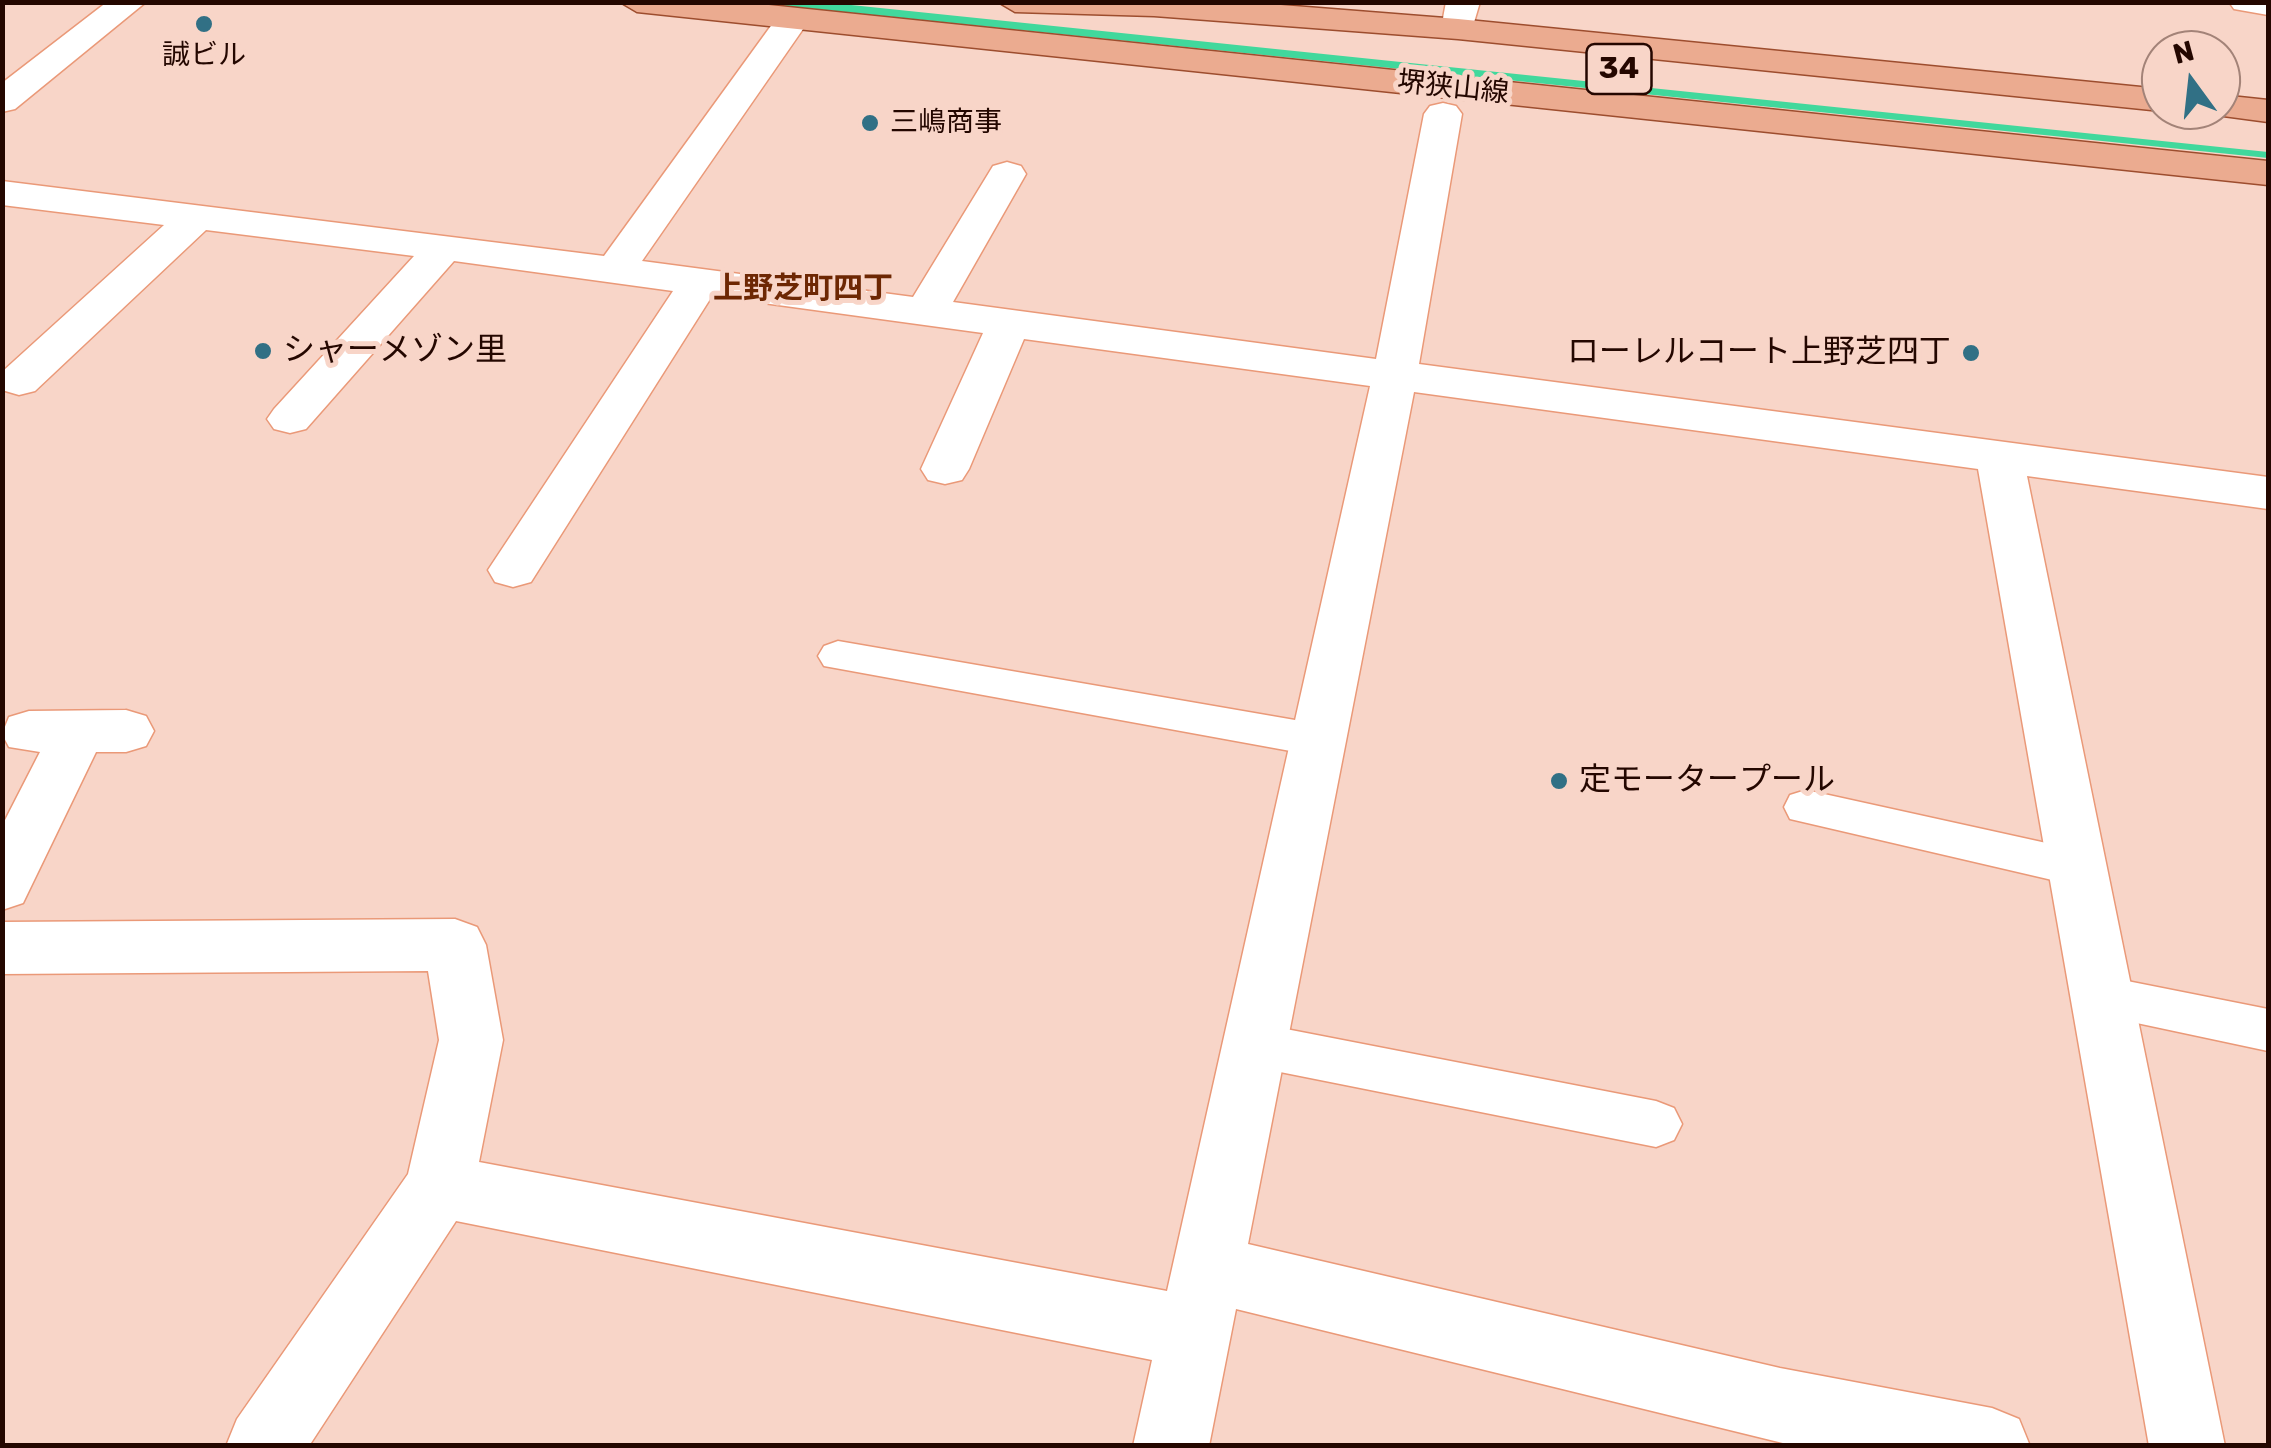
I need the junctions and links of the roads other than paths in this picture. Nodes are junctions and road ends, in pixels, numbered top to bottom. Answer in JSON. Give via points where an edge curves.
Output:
{"nodes":[{"id":1,"x":128,"y":2,"type":"edge"},
{"id":2,"x":637,"y":2,"type":"edge"},
{"id":3,"x":968,"y":2,"type":"edge"},
{"id":4,"x":1015,"y":2,"type":"edge"},
{"id":5,"x":2246,"y":2,"type":"edge"},
{"id":6,"x":2268,"y":5,"type":"edge"},
{"id":7,"x":1461,"y":16,"type":"edge"},
{"id":8,"x":794,"y":19,"type":"junction"},
{"id":9,"x":1086,"y":49,"type":"junction"},
{"id":10,"x":2141,"y":98,"type":"edge"},
{"id":11,"x":2,"y":101,"type":"edge"},
{"id":12,"x":2241,"y":108,"type":"edge"},
{"id":13,"x":2268,"y":111,"type":"edge"},
{"id":14,"x":1443,"y":114,"type":"junction"},
{"id":15,"x":2268,"y":136,"type":"edge"},
{"id":16,"x":2268,"y":173,"type":"edge"},
{"id":17,"x":1007,"y":174,"type":"dead end"},
{"id":18,"x":2,"y":193,"type":"edge"},
{"id":19,"x":2268,"y":206,"type":"edge"},
{"id":20,"x":194,"y":218,"type":"junction"},
{"id":21,"x":444,"y":247,"type":"junction"},
{"id":22,"x":614,"y":271,"type":"junction"},
{"id":23,"x":700,"y":282,"type":"junction"},
{"id":24,"x":926,"y":312,"type":"junction"},
{"id":25,"x":1009,"y":323,"type":"junction"},
{"id":26,"x":1394,"y":374,"type":"junction"},
{"id":27,"x":20,"y":381,"type":"dead end"},
{"id":28,"x":290,"y":419,"type":"dead end"},
{"id":29,"x":2000,"y":458,"type":"junction"},
{"id":30,"x":945,"y":469,"type":"dead end"},
{"id":31,"x":2268,"y":493,"type":"edge"},
{"id":32,"x":513,"y":570,"type":"dead end"},
{"id":33,"x":838,"y":656,"type":"dead end"},
{"id":34,"x":78,"y":731,"type":"dead end"},
{"id":35,"x":1318,"y":740,"type":"junction"},
{"id":36,"x":1806,"y":807,"type":"dead end"},
{"id":37,"x":2078,"y":868,"type":"junction"},
{"id":38,"x":2,"y":886,"type":"edge"},
{"id":39,"x":2,"y":948,"type":"edge"},
{"id":40,"x":2102,"y":997,"type":"junction"},
{"id":41,"x":2268,"y":1030,"type":"edge"},
{"id":42,"x":1254,"y":1045,"type":"junction"},
{"id":43,"x":1656,"y":1124,"type":"dead end"},
{"id":44,"x":440,"y":1186,"type":"junction"},
{"id":45,"x":1200,"y":1300,"type":"junction"},
{"id":46,"x":264,"y":1446,"type":"edge"},
{"id":47,"x":1172,"y":1446,"type":"edge"},
{"id":48,"x":1992,"y":1446,"type":"edge"},
{"id":49,"x":2187,"y":1446,"type":"edge"}],
"edges":[{"from":1,"to":11,"type":"street"},
{"from":2,"to":8,"type":"main road","name":"堺狭山線","number":"34"},
{"from":3,"to":15,"type":"main road","name":"堺狭山線","number":"34"},
{"from":4,"to":7,"type":"main road"},
{"from":5,"to":6,"type":"street"},
{"from":7,"to":10,"type":"main road"},
{"from":8,"to":9,"type":"main road","name":"堺狭山線","number":"34"},
{"from":8,"to":22,"type":"street"},
{"from":9,"to":14,"type":"main road","via":[[1134,69],[1214,84]]},
{"from":9,"to":16,"type":"main road","name":"堺狭山線","number":"34"},
{"from":12,"to":13,"type":"main road"},
{"from":14,"to":19,"type":"main road"},
{"from":14,"to":26,"type":"street"},
{"from":17,"to":24,"type":"street"},
{"from":18,"to":20,"type":"street"},
{"from":20,"to":21,"type":"street"},
{"from":20,"to":27,"type":"street"},
{"from":21,"to":22,"type":"street"},
{"from":21,"to":28,"type":"street"},
{"from":22,"to":23,"type":"street"},
{"from":23,"to":24,"type":"street"},
{"from":23,"to":32,"type":"street"},
{"from":24,"to":25,"type":"street"},
{"from":25,"to":26,"type":"street"},
{"from":25,"to":30,"type":"street"},
{"from":26,"to":29,"type":"street"},
{"from":26,"to":35,"type":"street"},
{"from":29,"to":31,"type":"street"},
{"from":29,"to":37,"type":"street"},
{"from":33,"to":35,"type":"lane"},
{"from":34,"to":38,"type":"street"},
{"from":35,"to":42,"type":"street"},
{"from":36,"to":37,"type":"lane"},
{"from":37,"to":40,"type":"street"},
{"from":39,"to":44,"type":"street","via":[[455,945],[471,1040]]},
{"from":40,"to":41,"type":"lane"},
{"from":40,"to":49,"type":"street"},
{"from":42,"to":43,"type":"lane"},
{"from":42,"to":45,"type":"street"},
{"from":44,"to":45,"type":"street"},
{"from":44,"to":46,"type":"street"},
{"from":45,"to":47,"type":"street"},
{"from":45,"to":48,"type":"street"}]}
